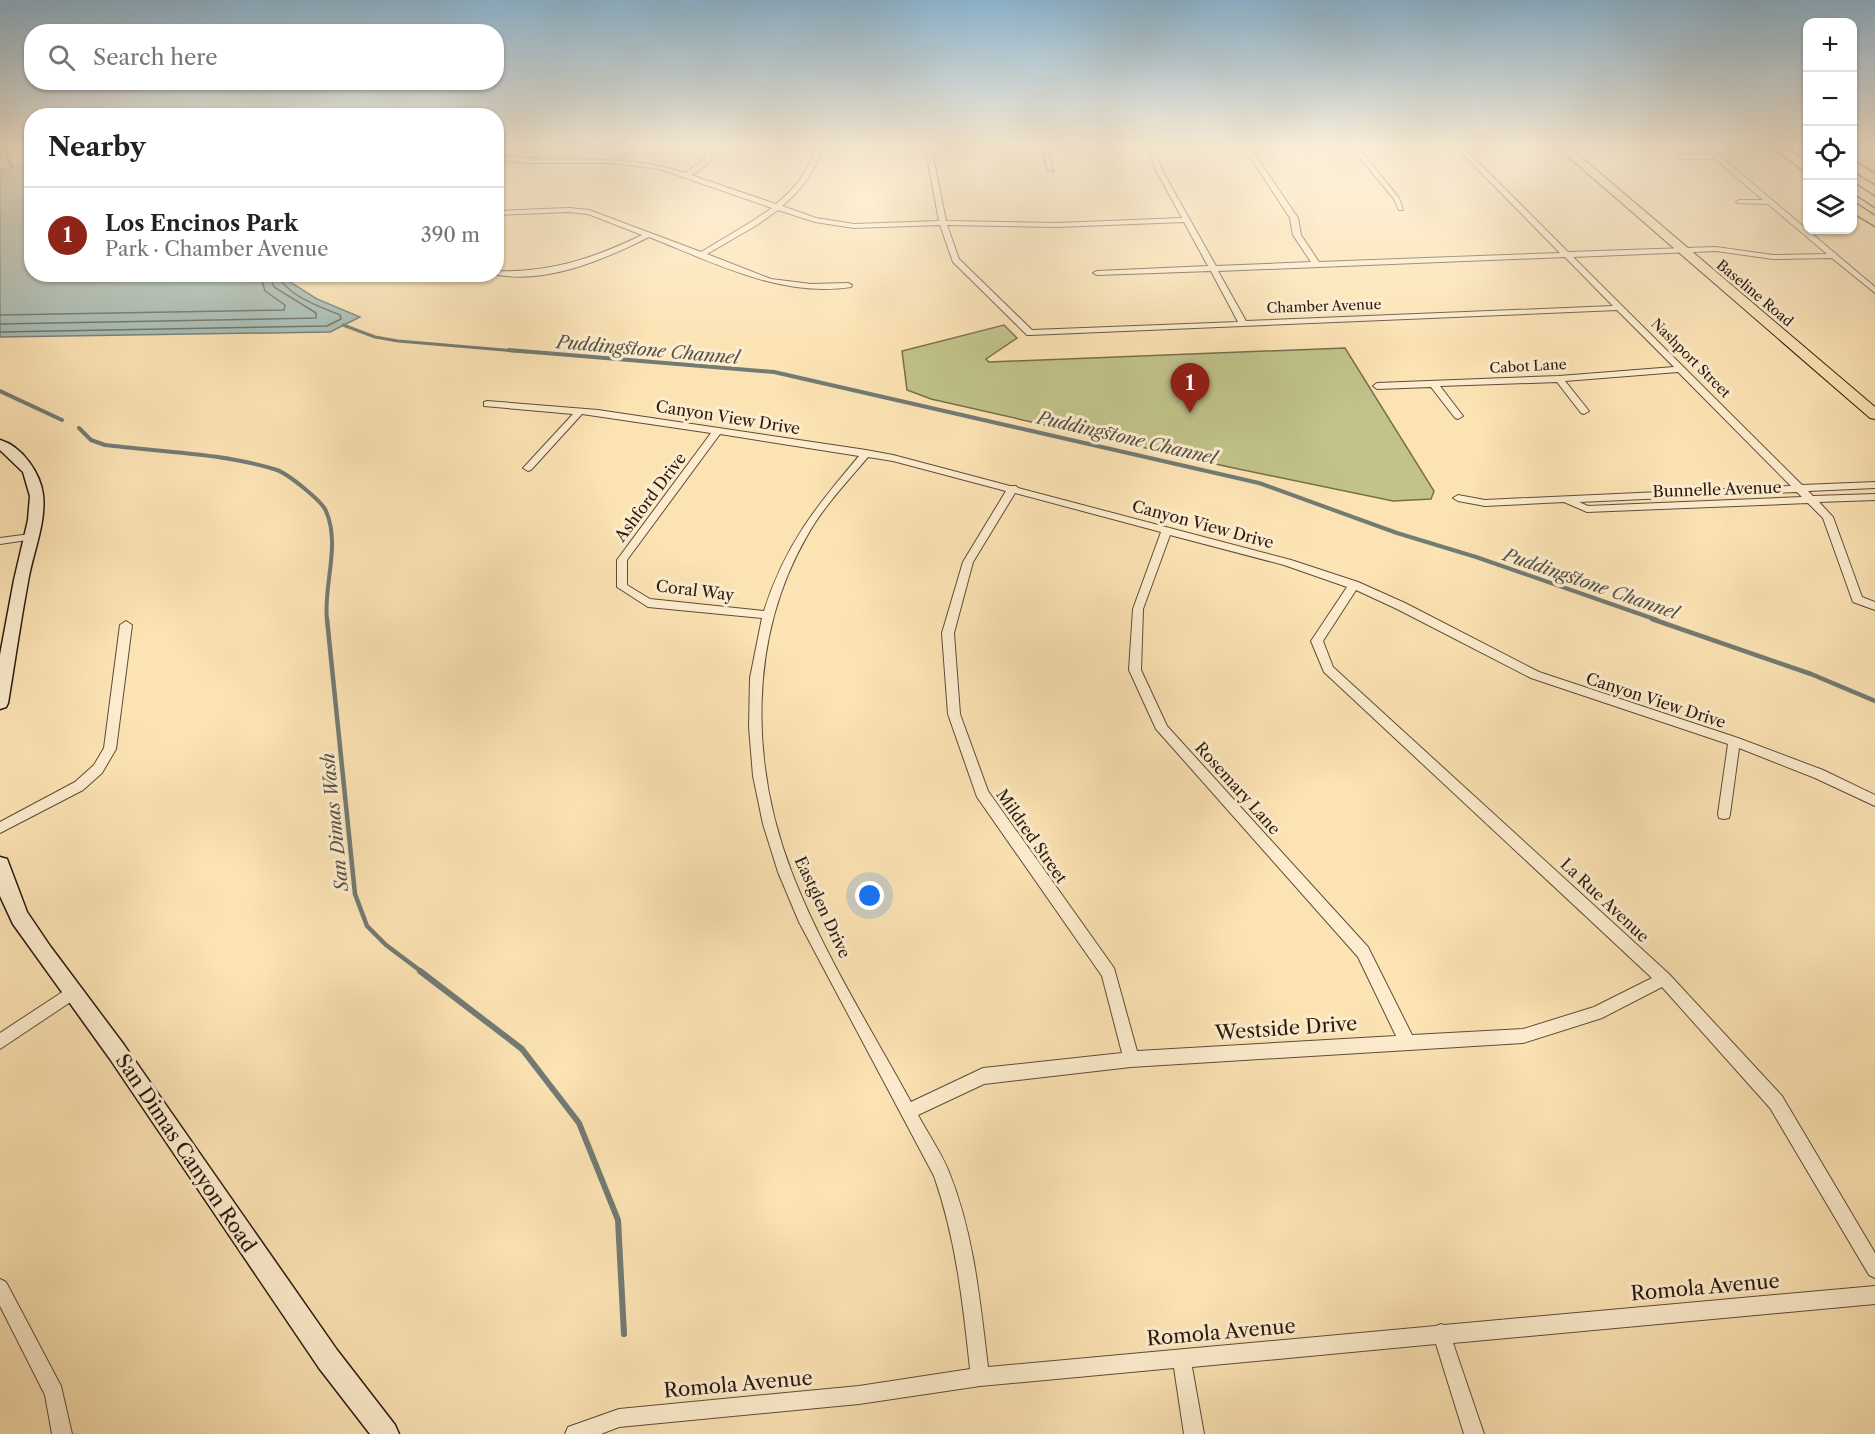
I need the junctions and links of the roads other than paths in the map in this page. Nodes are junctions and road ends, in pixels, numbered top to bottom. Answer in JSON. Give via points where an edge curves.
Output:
{"nodes":[{"id":1,"x":591,"y":213,"type":"edge"},
{"id":2,"x":769,"y":213,"type":"edge"},
{"id":3,"x":795,"y":213,"type":"edge"},
{"id":4,"x":941,"y":213,"type":"edge"},
{"id":5,"x":1182,"y":213,"type":"edge"},
{"id":6,"x":1291,"y":213,"type":"edge"},
{"id":7,"x":1524,"y":213,"type":"edge"},
{"id":8,"x":1639,"y":213,"type":"edge"},
{"id":9,"x":1783,"y":213,"type":"edge"},
{"id":10,"x":1863,"y":213,"type":"edge"},
{"id":11,"x":1186,"y":220,"type":"junction"},
{"id":12,"x":1875,"y":222,"type":"edge"},
{"id":13,"x":943,"y":223,"type":"junction"},
{"id":14,"x":650,"y":234,"type":"junction"},
{"id":15,"x":1682,"y":250,"type":"junction"},
{"id":16,"x":701,"y":255,"type":"junction"},
{"id":17,"x":1566,"y":255,"type":"junction"},
{"id":18,"x":1834,"y":256,"type":"junction"},
{"id":19,"x":1316,"y":264,"type":"junction"},
{"id":20,"x":1213,"y":268,"type":"junction"},
{"id":21,"x":504,"y":273,"type":"edge"},
{"id":22,"x":1097,"y":273,"type":"dead end"},
{"id":23,"x":848,"y":285,"type":"dead end"},
{"id":24,"x":1875,"y":291,"type":"edge"},
{"id":25,"x":1618,"y":309,"type":"junction"},
{"id":26,"x":1242,"y":323,"type":"junction"},
{"id":27,"x":1681,"y":369,"type":"junction"},
{"id":28,"x":1559,"y":379,"type":"junction"},
{"id":29,"x":1434,"y":384,"type":"junction"},
{"id":30,"x":1377,"y":386,"type":"dead end"},
{"id":31,"x":487,"y":404,"type":"dead end"},
{"id":32,"x":580,"y":411,"type":"junction"},
{"id":33,"x":1584,"y":411,"type":"dead end"},
{"id":34,"x":1875,"y":415,"type":"edge"},
{"id":35,"x":1458,"y":416,"type":"dead end"},
{"id":36,"x":718,"y":430,"type":"junction"},
{"id":37,"x":0,"y":444,"type":"edge"},
{"id":38,"x":866,"y":453,"type":"junction"},
{"id":39,"x":528,"y":468,"type":"dead end"},
{"id":40,"x":1875,"y":485,"type":"edge"},
{"id":41,"x":1013,"y":488,"type":"junction"},
{"id":42,"x":1800,"y":488,"type":"junction"},
{"id":43,"x":1875,"y":497,"type":"edge"},
{"id":44,"x":1458,"y":498,"type":"dead end"},
{"id":45,"x":1564,"y":498,"type":"junction"},
{"id":46,"x":1811,"y":500,"type":"junction"},
{"id":47,"x":1167,"y":530,"type":"junction"},
{"id":48,"x":30,"y":537,"type":"junction"},
{"id":49,"x":0,"y":541,"type":"edge"},
{"id":50,"x":1354,"y":585,"type":"junction"},
{"id":51,"x":622,"y":587,"type":"joint"},
{"id":52,"x":1875,"y":606,"type":"edge"},
{"id":53,"x":768,"y":615,"type":"junction"},
{"id":54,"x":126,"y":625,"type":"dead end"},
{"id":55,"x":0,"y":702,"type":"edge"},
{"id":56,"x":1734,"y":741,"type":"junction"},
{"id":57,"x":1875,"y":801,"type":"edge"},
{"id":58,"x":1724,"y":814,"type":"dead end"},
{"id":59,"x":0,"y":828,"type":"edge"},
{"id":60,"x":0,"y":864,"type":"edge"},
{"id":61,"x":1665,"y":979,"type":"junction"},
{"id":62,"x":73,"y":992,"type":"junction"},
{"id":63,"x":0,"y":1042,"type":"edge"},
{"id":64,"x":1407,"y":1042,"type":"junction"},
{"id":65,"x":1131,"y":1059,"type":"junction"},
{"id":66,"x":907,"y":1112,"type":"junction"},
{"id":67,"x":1875,"y":1269,"type":"edge"},
{"id":68,"x":1875,"y":1295,"type":"edge"},
{"id":69,"x":2,"y":1297,"type":"edge"},
{"id":70,"x":1442,"y":1333,"type":"junction"},
{"id":71,"x":1181,"y":1358,"type":"junction"},
{"id":72,"x":980,"y":1377,"type":"junction"},
{"id":73,"x":62,"y":1434,"type":"edge"},
{"id":74,"x":386,"y":1434,"type":"edge"},
{"id":75,"x":575,"y":1434,"type":"edge"},
{"id":76,"x":1194,"y":1434,"type":"edge"},
{"id":77,"x":1474,"y":1434,"type":"edge"}],
"edges":[{"from":1,"to":14,"type":"street"},
{"from":2,"to":16,"type":"street"},
{"from":3,"to":13,"type":"street","via":[[855,226]]},
{"from":4,"to":13,"type":"street"},
{"from":5,"to":11,"type":"street"},
{"from":6,"to":19,"type":"street","via":[[1297,235]]},
{"from":7,"to":17,"type":"street","name":"Nashport Street"},
{"from":8,"to":15,"type":"main road","name":"Baseline Road"},
{"from":9,"to":18,"type":"street"},
{"from":10,"to":12,"type":"highway"},
{"from":11,"to":13,"type":"street","via":[[1057,225]]},
{"from":11,"to":20,"type":"street"},
{"from":13,"to":26,"type":"street","name":"Chamber Avenue","via":[[956,260],[1030,333]]},
{"from":14,"to":16,"type":"street"},
{"from":14,"to":21,"type":"street","via":[[570,268]]},
{"from":15,"to":17,"type":"street"},
{"from":15,"to":18,"type":"street"},
{"from":15,"to":34,"type":"main road","name":"Baseline Road"},
{"from":16,"to":23,"type":"street","via":[[788,285]]},
{"from":17,"to":19,"type":"street"},
{"from":17,"to":25,"type":"street","name":"Nashport Street"},
{"from":18,"to":24,"type":"street"},
{"from":19,"to":20,"type":"street"},
{"from":20,"to":22,"type":"street"},
{"from":20,"to":26,"type":"street"},
{"from":25,"to":26,"type":"street","name":"Chamber Avenue"},
{"from":25,"to":27,"type":"street","name":"Nashport Street"},
{"from":27,"to":28,"type":"street","name":"Cabot Lane"},
{"from":27,"to":42,"type":"street","name":"Nashport Street"},
{"from":28,"to":29,"type":"street","name":"Cabot Lane"},
{"from":28,"to":33,"type":"street"},
{"from":29,"to":30,"type":"street","name":"Cabot Lane"},
{"from":29,"to":35,"type":"street"},
{"from":31,"to":32,"type":"street","name":"Canyon View Drive"},
{"from":32,"to":36,"type":"street","name":"Canyon View Drive"},
{"from":32,"to":39,"type":"street"},
{"from":36,"to":38,"type":"street","name":"Canyon View Drive"},
{"from":36,"to":51,"type":"street","name":"Ashford Drive","via":[[622,560]]},
{"from":37,"to":48,"type":"street","via":[[21,459],[35,486],[35,523]]},
{"from":38,"to":41,"type":"street","name":"Canyon View Drive"},
{"from":38,"to":53,"type":"street","name":"Eastglen Drive","via":[[800,538]]},
{"from":40,"to":42,"type":"street","name":"Bunnelle Avenue"},
{"from":41,"to":47,"type":"street","name":"Canyon View Drive"},
{"from":41,"to":65,"type":"street","name":"Mildred Street","via":[[968,562],[948,633],[954,714],[982,793],[1109,973]]},
{"from":42,"to":45,"type":"street","name":"Bunnelle Avenue"},
{"from":42,"to":46,"type":"street","name":"Nashport Street"},
{"from":43,"to":46,"type":"street","name":"Bunnelle Avenue"},
{"from":44,"to":45,"type":"street","name":"Bunnelle Avenue","via":[[1485,502]]},
{"from":45,"to":46,"type":"street","name":"Bunnelle Avenue","via":[[1587,509]]},
{"from":46,"to":52,"type":"street","name":"Nashport Street","via":[[1828,517],[1857,598]]},
{"from":47,"to":50,"type":"street","name":"Canyon View Drive","via":[[1287,561]]},
{"from":47,"to":64,"type":"street","name":"Rosemary Lane","via":[[1138,609],[1135,670],[1162,729],[1364,952]]},
{"from":48,"to":49,"type":"street"},
{"from":48,"to":55,"type":"street"},
{"from":50,"to":56,"type":"street","name":"Canyon View Drive","via":[[1535,675]]},
{"from":50,"to":61,"type":"street","name":"La Rue Avenue","via":[[1317,641],[1328,669]]},
{"from":51,"to":53,"type":"street","name":"Coral Way","via":[[648,603]]},
{"from":53,"to":66,"type":"street","name":"Eastglen Drive","via":[[758,659],[753,710],[762,796],[779,855],[804,918]]},
{"from":54,"to":59,"type":"street","via":[[110,749],[98,769],[79,786]]},
{"from":56,"to":57,"type":"street","name":"Canyon View Drive"},
{"from":56,"to":58,"type":"street"},
{"from":60,"to":62,"type":"street","name":"San Dimas Canyon Road","via":[[21,918]]},
{"from":61,"to":64,"type":"street","name":"Westside Drive","via":[[1597,1013],[1523,1036]]},
{"from":61,"to":67,"type":"street","name":"La Rue Avenue","via":[[1776,1102]]},
{"from":62,"to":63,"type":"street"},
{"from":62,"to":74,"type":"street","name":"San Dimas Canyon Road","via":[[328,1359]]},
{"from":64,"to":65,"type":"street","name":"Westside Drive"},
{"from":65,"to":66,"type":"street","name":"Westside Drive","via":[[983,1076]]},
{"from":66,"to":72,"type":"street","name":"Eastglen Drive","via":[[942,1174],[965,1247]]},
{"from":68,"to":70,"type":"street","name":"Romola Avenue"},
{"from":69,"to":73,"type":"street","via":[[54,1393]]},
{"from":70,"to":71,"type":"street","name":"Romola Avenue"},
{"from":70,"to":77,"type":"street"},
{"from":71,"to":72,"type":"street","name":"Romola Avenue"},
{"from":71,"to":76,"type":"street"},
{"from":72,"to":75,"type":"street","name":"Romola Avenue","via":[[859,1395],[619,1418]]}]}
